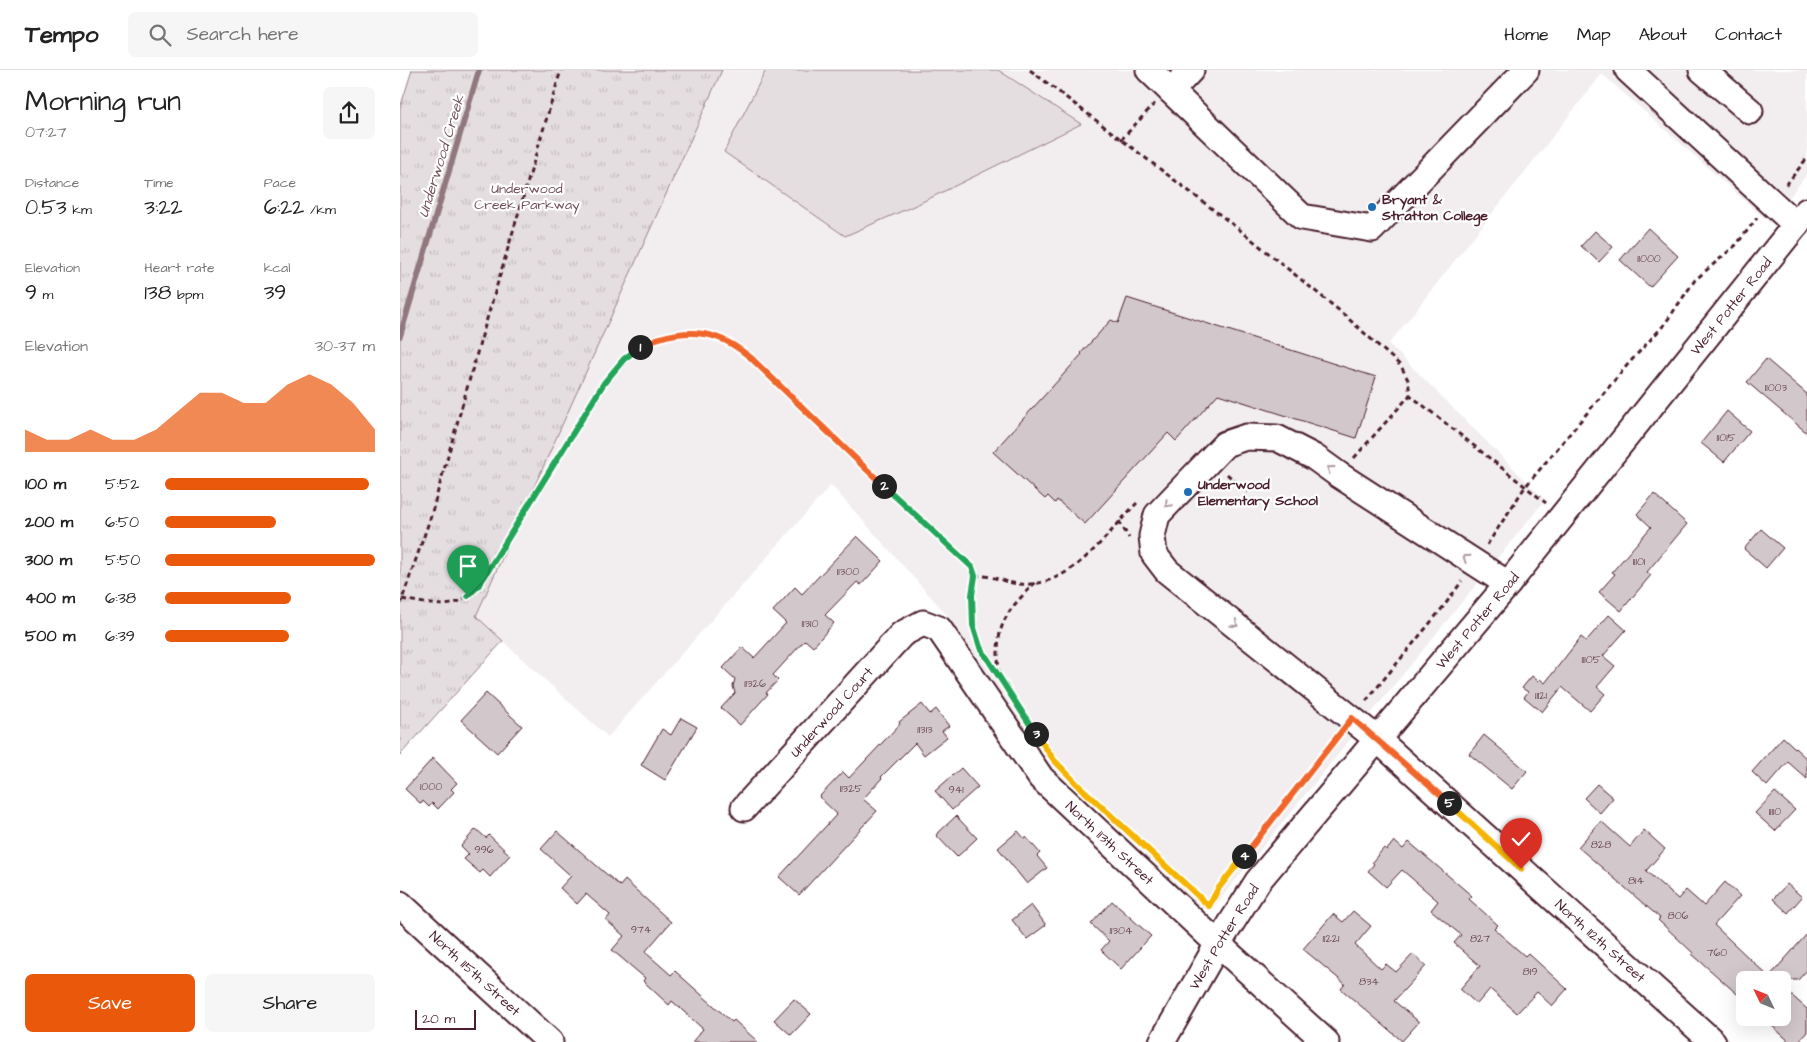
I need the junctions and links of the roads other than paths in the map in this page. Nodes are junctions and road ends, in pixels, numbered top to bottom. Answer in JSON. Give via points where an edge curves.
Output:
{"nodes":[{"id":1,"x":1149,"y":70,"type":"edge"},
{"id":2,"x":1191,"y":70,"type":"edge"},
{"id":3,"x":1628,"y":70,"type":"edge"},
{"id":4,"x":1702,"y":70,"type":"edge"},
{"id":5,"x":1512,"y":75,"type":"edge"},
{"id":6,"x":1170,"y":90,"type":"junction"},
{"id":7,"x":1750,"y":111,"type":"dead end"},
{"id":8,"x":1801,"y":218,"type":"edge"},
{"id":9,"x":1508,"y":584,"type":"junction"},
{"id":10,"x":923,"y":623,"type":"joint"},
{"id":11,"x":1377,"y":739,"type":"junction"},
{"id":12,"x":744,"y":808,"type":"dead end"},
{"id":13,"x":400,"y":904,"type":"edge"},
{"id":14,"x":1218,"y":944,"type":"junction"},
{"id":15,"x":550,"y":1042,"type":"edge"},
{"id":16,"x":1162,"y":1042,"type":"edge"},
{"id":17,"x":1326,"y":1042,"type":"edge"},
{"id":18,"x":1713,"y":1042,"type":"edge"}],
"edges":[{"from":1,"to":6,"type":"street"},
{"from":2,"to":6,"type":"street"},
{"from":3,"to":8,"type":"street","via":[[1770,202]]},
{"from":4,"to":7,"type":"street"},
{"from":5,"to":6,"type":"street","via":[[1372,229],[1302,217]]},
{"from":8,"to":9,"type":"street","name":"West Potter Road"},
{"from":9,"to":11,"type":"street","name":"West Potter Road"},
{"from":9,"to":11,"type":"street","name":"North 112th Street","one_way":true,"via":[[1314,457],[1277,438],[1246,437],[1225,444],[1157,516],[1152,536],[1154,554],[1167,571]]},
{"from":10,"to":12,"type":"street","name":"Underwood Court","via":[[902,634]]},
{"from":10,"to":14,"type":"street","name":"North 113th Street","via":[[939,629],[1041,778]]},
{"from":11,"to":14,"type":"street","name":"West Potter Road","via":[[1258,881]]},
{"from":11,"to":18,"type":"street","name":"North 112th Street"},
{"from":13,"to":15,"type":"street","name":"North 115th Street"},
{"from":14,"to":16,"type":"street","name":"West Potter Road"},
{"from":14,"to":17,"type":"street","name":"North 113th Street"}]}
